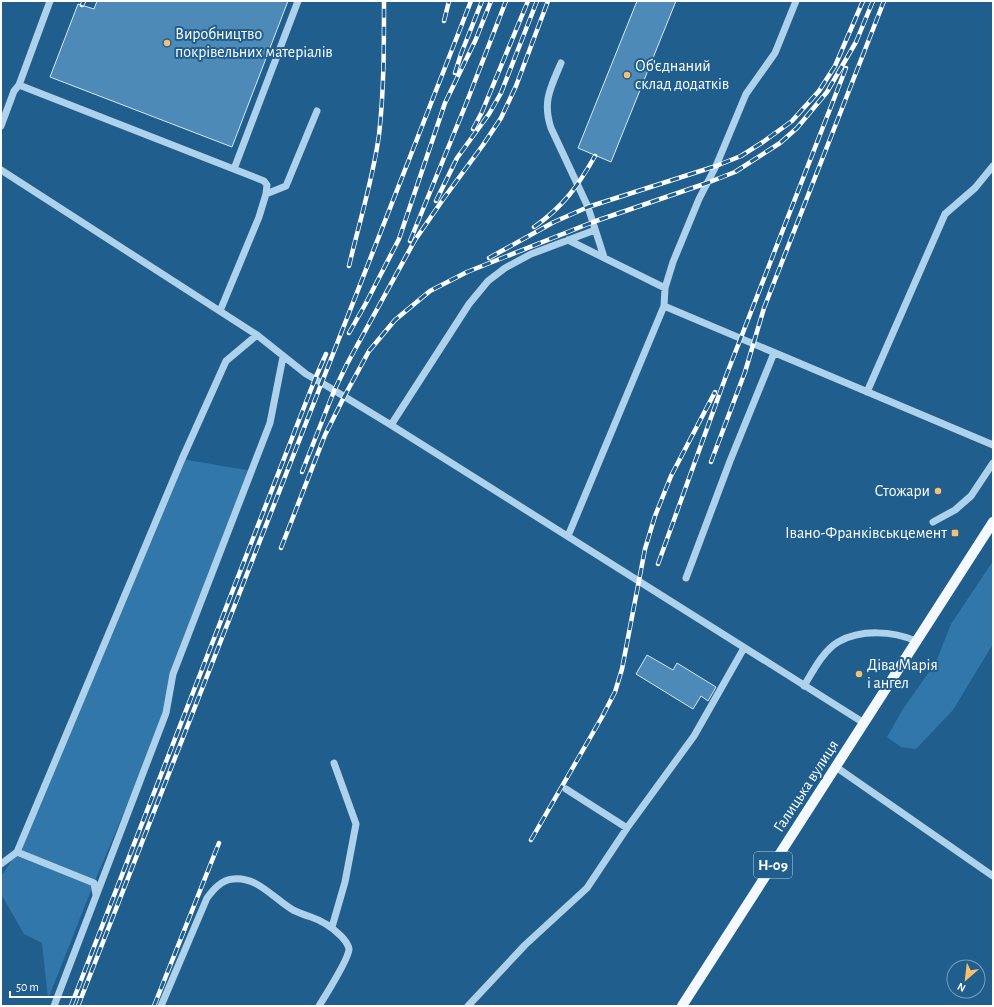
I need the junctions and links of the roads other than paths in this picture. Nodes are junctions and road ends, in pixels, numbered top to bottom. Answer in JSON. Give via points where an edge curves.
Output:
{"nodes":[{"id":1,"x":50,"y":1,"type":"edge"},
{"id":2,"x":298,"y":1,"type":"edge"},
{"id":3,"x":796,"y":1,"type":"edge"},
{"id":4,"x":562,"y":63,"type":"dead end"},
{"id":5,"x":19,"y":85,"type":"junction"},
{"id":6,"x":317,"y":111,"type":"dead end"},
{"id":7,"x":1,"y":126,"type":"edge"},
{"id":8,"x":993,"y":166,"type":"edge"},
{"id":9,"x":234,"y":169,"type":"junction"},
{"id":10,"x":1,"y":170,"type":"edge"},
{"id":11,"x":266,"y":194,"type":"junction"},
{"id":12,"x":595,"y":230,"type":"junction"},
{"id":13,"x":568,"y":240,"type":"junction"},
{"id":14,"x":604,"y":257,"type":"junction"},
{"id":15,"x":665,"y":288,"type":"junction"},
{"id":16,"x":664,"y":306,"type":"junction"},
{"id":17,"x":220,"y":311,"type":"junction"},
{"id":18,"x":257,"y":335,"type":"junction"},
{"id":19,"x":774,"y":353,"type":"junction"},
{"id":20,"x":283,"y":357,"type":"junction"},
{"id":21,"x":867,"y":392,"type":"junction"},
{"id":22,"x":391,"y":425,"type":"junction"},
{"id":23,"x":993,"y":445,"type":"edge"},
{"id":24,"x":993,"y":463,"type":"edge"},
{"id":25,"x":933,"y":522,"type":"dead end"},
{"id":26,"x":993,"y":522,"type":"edge"},
{"id":27,"x":568,"y":536,"type":"junction"},
{"id":28,"x":686,"y":578,"type":"dead end"},
{"id":29,"x":916,"y":641,"type":"junction"},
{"id":30,"x":744,"y":648,"type":"junction"},
{"id":31,"x":804,"y":686,"type":"junction"},
{"id":32,"x":864,"y":723,"type":"junction"},
{"id":33,"x":334,"y":762,"type":"dead end"},
{"id":34,"x":836,"y":767,"type":"junction"},
{"id":35,"x":566,"y":789,"type":"dead end"},
{"id":36,"x":627,"y":828,"type":"junction"},
{"id":37,"x":17,"y":852,"type":"junction"},
{"id":38,"x":1,"y":864,"type":"edge"},
{"id":39,"x":993,"y":876,"type":"edge"},
{"id":40,"x":96,"y":895,"type":"junction"},
{"id":41,"x":332,"y":927,"type":"junction"},
{"id":42,"x":54,"y":1006,"type":"edge"},
{"id":43,"x":161,"y":1006,"type":"edge"},
{"id":44,"x":319,"y":1006,"type":"edge"},
{"id":45,"x":468,"y":1006,"type":"edge"},
{"id":46,"x":682,"y":1006,"type":"edge"}],
"edges":[{"from":1,"to":5,"type":"street"},
{"from":2,"to":9,"type":"street"},
{"from":3,"to":15,"type":"street","via":[[775,53],[746,94],[716,166],[698,199]]},
{"from":4,"to":12,"type":"street","via":[[546,104],[547,116],[588,206]]},
{"from":5,"to":7,"type":"street","via":[[14,91]]},
{"from":5,"to":9,"type":"street"},
{"from":6,"to":11,"type":"street","via":[[286,186]]},
{"from":8,"to":21,"type":"street","via":[[975,188],[944,214]]},
{"from":9,"to":11,"type":"street","via":[[264,181],[267,185]]},
{"from":10,"to":17,"type":"street"},
{"from":11,"to":17,"type":"street"},
{"from":12,"to":13,"type":"street"},
{"from":12,"to":14,"type":"street"},
{"from":13,"to":14,"type":"street"},
{"from":13,"to":22,"type":"street","via":[[525,257],[488,281],[469,304]]},
{"from":14,"to":15,"type":"street"},
{"from":15,"to":16,"type":"street"},
{"from":16,"to":19,"type":"street"},
{"from":16,"to":27,"type":"street"},
{"from":17,"to":18,"type":"street"},
{"from":18,"to":20,"type":"street"},
{"from":18,"to":37,"type":"street","via":[[226,361],[179,466]]},
{"from":19,"to":21,"type":"street"},
{"from":19,"to":28,"type":"street","via":[[730,460]]},
{"from":20,"to":22,"type":"street","via":[[306,374]]},
{"from":20,"to":40,"type":"street","via":[[270,423],[173,674],[166,713]]},
{"from":21,"to":23,"type":"street"},
{"from":22,"to":27,"type":"street"},
{"from":24,"to":25,"type":"street","via":[[971,496],[955,510]]},
{"from":26,"to":29,"type":"main road","number":"Н-09"},
{"from":27,"to":30,"type":"street"},
{"from":29,"to":31,"type":"street","via":[[895,634],[870,633],[838,642],[822,657]]},
{"from":29,"to":32,"type":"main road","number":"Н-09"},
{"from":30,"to":31,"type":"street"},
{"from":30,"to":36,"type":"street","via":[[694,736]]},
{"from":31,"to":32,"type":"street"},
{"from":32,"to":34,"type":"main road","name":"Галицька вулиця","number":"Н-09"},
{"from":33,"to":41,"type":"street","via":[[356,824],[345,882]]},
{"from":34,"to":39,"type":"street"},
{"from":34,"to":46,"type":"main road","name":"Галицька вулиця","number":"Н-09"},
{"from":35,"to":36,"type":"street"},
{"from":36,"to":45,"type":"street","via":[[588,888],[525,946]]},
{"from":37,"to":38,"type":"street"},
{"from":37,"to":40,"type":"street","via":[[94,883]]},
{"from":40,"to":42,"type":"street"},
{"from":41,"to":43,"type":"street","via":[[296,912],[259,885],[246,879],[232,878],[218,885],[206,898]]},
{"from":41,"to":44,"type":"street","via":[[345,940],[349,949],[346,959]]}]}
